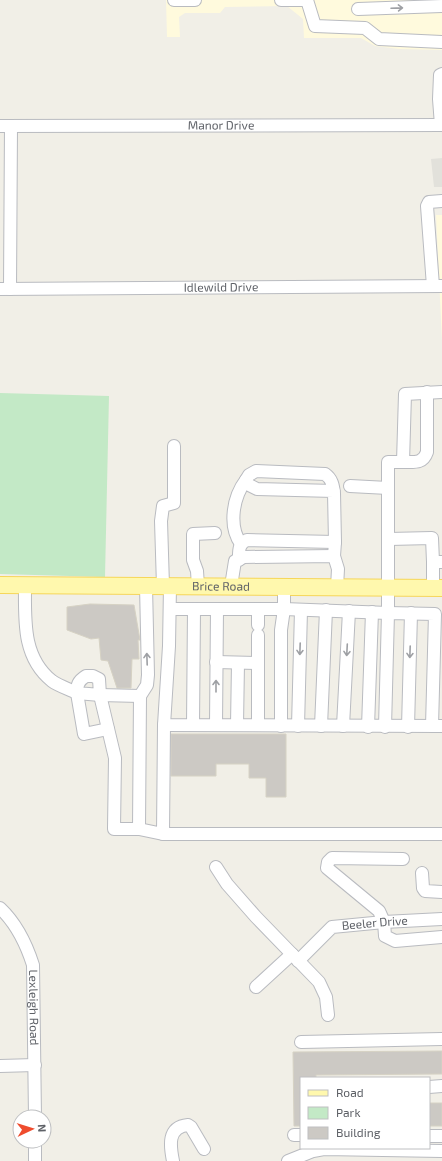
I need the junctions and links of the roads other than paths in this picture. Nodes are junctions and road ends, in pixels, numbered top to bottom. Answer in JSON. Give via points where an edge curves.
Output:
{"nodes":[{"id":1,"x":174,"y":0,"type":"edge"},
{"id":2,"x":195,"y":0,"type":"edge"},
{"id":3,"x":281,"y":0,"type":"edge"},
{"id":4,"x":307,"y":0,"type":"edge"},
{"id":5,"x":442,"y":6,"type":"edge"},
{"id":6,"x":358,"y":9,"type":"dead end"},
{"id":7,"x":442,"y":42,"type":"edge"},
{"id":8,"x":442,"y":74,"type":"edge"},
{"id":9,"x":441,"y":125,"type":"edge"},
{"id":10,"x":5,"y":126,"type":"edge"},
{"id":11,"x":442,"y":201,"type":"edge"},
{"id":12,"x":438,"y":286,"type":"edge"},
{"id":13,"x":5,"y":289,"type":"edge"},
{"id":14,"x":428,"y":392,"type":"junction"},
{"id":15,"x":442,"y":392,"type":"edge"},
{"id":16,"x":174,"y":446,"type":"dead end"},
{"id":17,"x":403,"y":462,"type":"junction"},
{"id":18,"x":246,"y":480,"type":"junction"},
{"id":19,"x":350,"y":486,"type":"dead end"},
{"id":20,"x":388,"y":488,"type":"junction"},
{"id":21,"x":334,"y":491,"type":"junction"},
{"id":22,"x":215,"y":533,"type":"dead end"},
{"id":23,"x":389,"y":539,"type":"junction"},
{"id":24,"x":336,"y":542,"type":"junction"},
{"id":25,"x":241,"y":544,"type":"junction"},
{"id":26,"x":334,"y":556,"type":"junction"},
{"id":27,"x":238,"y":560,"type":"junction"},
{"id":28,"x":437,"y":562,"type":"edge"},
{"id":29,"x":0,"y":585,"type":"edge"},
{"id":30,"x":25,"y":585,"type":"junction"},
{"id":31,"x":146,"y":586,"type":"junction"},
{"id":32,"x":166,"y":586,"type":"junction"},
{"id":33,"x":198,"y":586,"type":"junction"},
{"id":34,"x":231,"y":586,"type":"junction"},
{"id":35,"x":284,"y":586,"type":"junction"},
{"id":36,"x":338,"y":587,"type":"junction"},
{"id":37,"x":388,"y":587,"type":"junction"},
{"id":38,"x":438,"y":588,"type":"edge"},
{"id":39,"x":170,"y":609,"type":"junction"},
{"id":40,"x":194,"y":609,"type":"junction"},
{"id":41,"x":217,"y":609,"type":"junction"},
{"id":42,"x":258,"y":609,"type":"junction"},
{"id":43,"x":284,"y":609,"type":"junction"},
{"id":44,"x":301,"y":610,"type":"junction"},
{"id":45,"x":326,"y":610,"type":"junction"},
{"id":46,"x":349,"y":611,"type":"junction"},
{"id":47,"x":372,"y":612,"type":"junction"},
{"id":48,"x":388,"y":613,"type":"junction"},
{"id":49,"x":411,"y":614,"type":"junction"},
{"id":50,"x":439,"y":614,"type":"edge"},
{"id":51,"x":216,"y":662,"type":"junction"},
{"id":52,"x":238,"y":663,"type":"junction"},
{"id":53,"x":258,"y":663,"type":"junction"},
{"id":54,"x":77,"y":693,"type":"junction"},
{"id":55,"x":100,"y":695,"type":"junction"},
{"id":56,"x":140,"y":696,"type":"junction"},
{"id":57,"x":164,"y":725,"type":"junction"},
{"id":58,"x":193,"y":725,"type":"junction"},
{"id":59,"x":216,"y":725,"type":"junction"},
{"id":60,"x":258,"y":725,"type":"junction"},
{"id":61,"x":237,"y":726,"type":"junction"},
{"id":62,"x":281,"y":726,"type":"junction"},
{"id":63,"x":298,"y":726,"type":"junction"},
{"id":64,"x":321,"y":726,"type":"junction"},
{"id":65,"x":343,"y":726,"type":"junction"},
{"id":66,"x":437,"y":726,"type":"edge"},
{"id":67,"x":368,"y":727,"type":"junction"},
{"id":68,"x":384,"y":727,"type":"junction"},
{"id":69,"x":408,"y":727,"type":"junction"},
{"id":70,"x":108,"y":728,"type":"junction"},
{"id":71,"x":139,"y":829,"type":"junction"},
{"id":72,"x":163,"y":834,"type":"junction"},
{"id":73,"x":442,"y":834,"type":"edge"},
{"id":74,"x":403,"y":859,"type":"dead end"},
{"id":75,"x":216,"y":867,"type":"dead end"},
{"id":76,"x":422,"y":873,"type":"dead end"},
{"id":77,"x":442,"y":892,"type":"edge"},
{"id":78,"x":0,"y":908,"type":"edge"},
{"id":79,"x":442,"y":919,"type":"edge"},
{"id":80,"x":384,"y":922,"type":"junction"},
{"id":81,"x":442,"y":937,"type":"edge"},
{"id":82,"x":295,"y":958,"type":"junction"},
{"id":83,"x":256,"y":987,"type":"dead end"},
{"id":84,"x":328,"y":1015,"type":"dead end"},
{"id":85,"x":442,"y":1039,"type":"edge"},
{"id":86,"x":301,"y":1042,"type":"dead end"},
{"id":87,"x":35,"y":1065,"type":"junction"},
{"id":88,"x":0,"y":1066,"type":"edge"},
{"id":89,"x":430,"y":1086,"type":"edge"},
{"id":90,"x":442,"y":1086,"type":"edge"},
{"id":91,"x":35,"y":1109,"type":"edge"},
{"id":92,"x":430,"y":1136,"type":"edge"},
{"id":93,"x":442,"y":1136,"type":"edge"},
{"id":94,"x":35,"y":1149,"type":"edge"},
{"id":95,"x":204,"y":1149,"type":"dead end"},
{"id":96,"x":442,"y":1151,"type":"edge"},
{"id":97,"x":35,"y":1161,"type":"edge"},
{"id":98,"x":173,"y":1161,"type":"edge"},
{"id":99,"x":288,"y":1161,"type":"edge"}],
"edges":[{"from":1,"to":2,"type":"street"},
{"from":3,"to":4,"type":"street"},
{"from":4,"to":7,"type":"street","via":[[315,26],[365,28],[379,39]]},
{"from":6,"to":5,"type":"street","one_way":true},
{"from":8,"to":9,"type":"street","via":[[439,99]]},
{"from":9,"to":10,"type":"street","name":"Manor Drive"},
{"from":10,"to":13,"type":"street"},
{"from":11,"to":12,"type":"street","via":[[429,202],[428,214]]},
{"from":12,"to":13,"type":"street","name":"Idlewild Drive"},
{"from":14,"to":15,"type":"street"},
{"from":14,"to":17,"type":"street","via":[[427,452],[419,462]]},
{"from":14,"to":17,"type":"street","via":[[405,394]]},
{"from":16,"to":32,"type":"street","via":[[174,503],[163,506],[161,521]]},
{"from":17,"to":20,"type":"street","via":[[388,462]]},
{"from":18,"to":21,"type":"street","via":[[248,485],[257,489]]},
{"from":18,"to":21,"type":"street","via":[[256,471],[325,474],[330,478]]},
{"from":18,"to":25,"type":"street","via":[[234,500],[234,536]]},
{"from":19,"to":20,"type":"street"},
{"from":20,"to":23,"type":"street"},
{"from":21,"to":24,"type":"street"},
{"from":22,"to":33,"type":"street","via":[[193,534],[193,560]]},
{"from":23,"to":28,"type":"street","via":[[432,538]]},
{"from":23,"to":37,"type":"street"},
{"from":24,"to":25,"type":"street","via":[[247,540]]},
{"from":24,"to":26,"type":"street"},
{"from":25,"to":27,"type":"street"},
{"from":26,"to":27,"type":"street","via":[[244,557]]},
{"from":26,"to":36,"type":"street","via":[[338,569]]},
{"from":27,"to":34,"type":"street","via":[[235,562]]},
{"from":28,"to":38,"type":"street"},
{"from":29,"to":30,"type":"main road","name":"Brice Road"},
{"from":30,"to":31,"type":"main road","name":"Brice Road"},
{"from":30,"to":54,"type":"street","via":[[30,653],[38,668],[53,682]]},
{"from":31,"to":32,"type":"main road","name":"Brice Road"},
{"from":56,"to":31,"type":"street","one_way":true,"via":[[147,685],[148,675]]},
{"from":32,"to":33,"type":"main road","name":"Brice Road"},
{"from":32,"to":39,"type":"street"},
{"from":33,"to":34,"type":"main road","name":"Brice Road"},
{"from":34,"to":35,"type":"main road","name":"Brice Road"},
{"from":35,"to":36,"type":"main road","name":"Brice Road"},
{"from":35,"to":43,"type":"street"},
{"from":36,"to":37,"type":"main road","name":"Brice Road"},
{"from":37,"to":38,"type":"main road","name":"Brice Road"},
{"from":37,"to":48,"type":"street"},
{"from":39,"to":40,"type":"street"},
{"from":39,"to":57,"type":"street"},
{"from":40,"to":41,"type":"street"},
{"from":40,"to":58,"type":"street"},
{"from":41,"to":42,"type":"street"},
{"from":41,"to":51,"type":"street"},
{"from":42,"to":43,"type":"street"},
{"from":42,"to":53,"type":"street"},
{"from":43,"to":44,"type":"street"},
{"from":43,"to":62,"type":"street","via":[[281,630]]},
{"from":44,"to":45,"type":"street"},
{"from":44,"to":63,"type":"street","one_way":true},
{"from":45,"to":46,"type":"street"},
{"from":45,"to":64,"type":"street"},
{"from":46,"to":47,"type":"street"},
{"from":46,"to":65,"type":"street","one_way":true},
{"from":47,"to":48,"type":"street"},
{"from":47,"to":67,"type":"street"},
{"from":48,"to":49,"type":"street"},
{"from":48,"to":68,"type":"street"},
{"from":49,"to":50,"type":"street"},
{"from":49,"to":69,"type":"street","one_way":true},
{"from":50,"to":66,"type":"street"},
{"from":51,"to":52,"type":"street"},
{"from":59,"to":51,"type":"street","one_way":true},
{"from":52,"to":53,"type":"street"},
{"from":52,"to":61,"type":"street"},
{"from":53,"to":60,"type":"street"},
{"from":54,"to":55,"type":"street"},
{"from":54,"to":55,"type":"street","via":[[77,685],[81,679],[93,676],[99,679]]},
{"from":54,"to":70,"type":"street","via":[[84,734]]},
{"from":55,"to":56,"type":"street"},
{"from":55,"to":70,"type":"street"},
{"from":56,"to":71,"type":"street"},
{"from":57,"to":58,"type":"street"},
{"from":57,"to":72,"type":"street"},
{"from":58,"to":59,"type":"street"},
{"from":59,"to":61,"type":"street"},
{"from":60,"to":61,"type":"street"},
{"from":60,"to":62,"type":"street"},
{"from":62,"to":63,"type":"street"},
{"from":63,"to":64,"type":"street"},
{"from":64,"to":65,"type":"street"},
{"from":65,"to":67,"type":"street"},
{"from":66,"to":69,"type":"street"},
{"from":67,"to":68,"type":"street"},
{"from":68,"to":69,"type":"street"},
{"from":70,"to":71,"type":"street","via":[[115,758],[114,829]]},
{"from":71,"to":72,"type":"street"},
{"from":72,"to":73,"type":"street"},
{"from":74,"to":80,"type":"street","via":[[342,857],[332,858],[328,862],[327,868],[378,911]]},
{"from":75,"to":82,"type":"street","via":[[227,884]]},
{"from":76,"to":77,"type":"street","via":[[425,891]]},
{"from":78,"to":87,"type":"street","name":"Lexleigh Road","via":[[15,925],[33,965]]},
{"from":79,"to":80,"type":"street","name":"Beeler Drive"},
{"from":80,"to":81,"type":"street","via":[[385,936],[395,941]]},
{"from":80,"to":82,"type":"street","name":"Beeler Drive","via":[[332,927]]},
{"from":82,"to":83,"type":"street","name":"Beeler Drive"},
{"from":82,"to":84,"type":"street","via":[[324,990]]},
{"from":85,"to":86,"type":"street"},
{"from":87,"to":88,"type":"street"},
{"from":87,"to":91,"type":"street","name":"Lexleigh Road"},
{"from":89,"to":90,"type":"street"},
{"from":92,"to":93,"type":"street"},
{"from":94,"to":97,"type":"street"},
{"from":95,"to":98,"type":"street","via":[[191,1127],[188,1125],[178,1128],[171,1137]]},
{"from":96,"to":99,"type":"street","via":[[324,1149]]}]}
